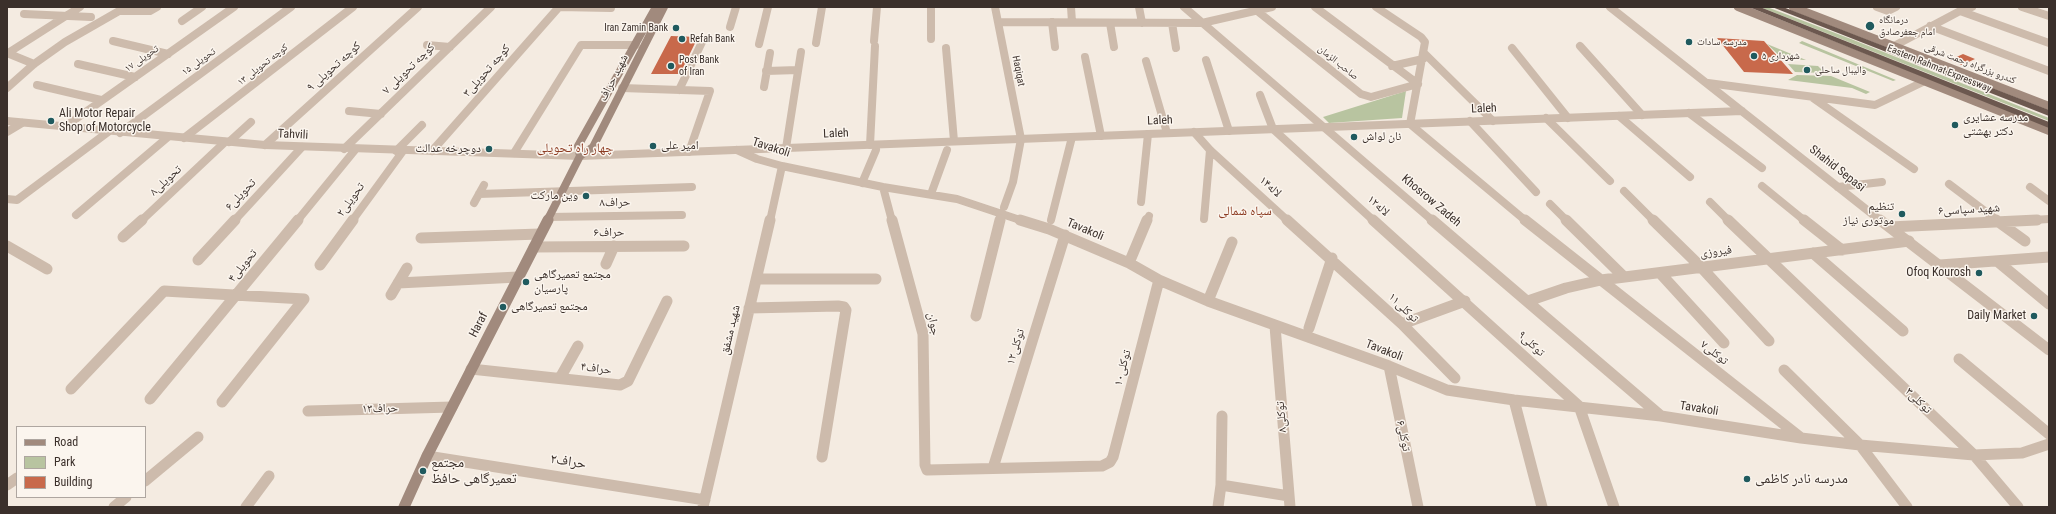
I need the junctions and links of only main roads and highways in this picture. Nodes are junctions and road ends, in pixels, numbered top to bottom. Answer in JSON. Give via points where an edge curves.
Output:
{"nodes":[{"id":1,"x":656,"y":7,"type":"edge"},
{"id":2,"x":664,"y":7,"type":"edge"},
{"id":3,"x":1738,"y":7,"type":"edge"},
{"id":4,"x":1753,"y":7,"type":"edge"},
{"id":5,"x":1776,"y":7,"type":"edge"},
{"id":6,"x":1793,"y":7,"type":"edge"},
{"id":7,"x":1825,"y":26,"type":"junction"},
{"id":8,"x":1790,"y":27,"type":"junction"},
{"id":9,"x":1853,"y":30,"type":"junction"},
{"id":10,"x":1827,"y":36,"type":"junction"},
{"id":11,"x":2049,"y":106,"type":"edge"},
{"id":12,"x":2049,"y":113,"type":"edge"},
{"id":13,"x":595,"y":118,"type":"junction"},
{"id":14,"x":607,"y":118,"type":"junction"},
{"id":15,"x":2049,"y":125,"type":"edge"},
{"id":16,"x":2049,"y":131,"type":"edge"},
{"id":17,"x":580,"y":156,"type":"junction"},
{"id":18,"x":404,"y":507,"type":"edge"}],
"edges":[{"from":1,"to":13,"type":"main road"},
{"from":2,"to":14,"type":"main road","name":"شهید حراف"},
{"from":3,"to":8,"type":"main road"},
{"from":4,"to":10,"type":"highway","name":"Eastern Rahmat Expressway"},
{"from":5,"to":7,"type":"highway","name":"Eastern Rahmat Expressway"},
{"from":6,"to":9,"type":"main road","name":"کندرو بزرگراه رحمت شرقی"},
{"from":7,"to":9,"type":"highway"},
{"from":7,"to":12,"type":"highway","name":"Eastern Rahmat Expressway"},
{"from":8,"to":10,"type":"highway"},
{"from":8,"to":16,"type":"main road"},
{"from":9,"to":11,"type":"main road","name":"کندرو بزرگراه رحمت شرقی"},
{"from":10,"to":15,"type":"highway","name":"Eastern Rahmat Expressway"},
{"from":13,"to":14,"type":"main road"},
{"from":13,"to":17,"type":"main road","via":[[578,146]]},
{"from":14,"to":17,"type":"main road","name":"شهید حراف","via":[[592,147]]},
{"from":17,"to":18,"type":"main road","name":"Haraf","via":[[427,456]]}]}
